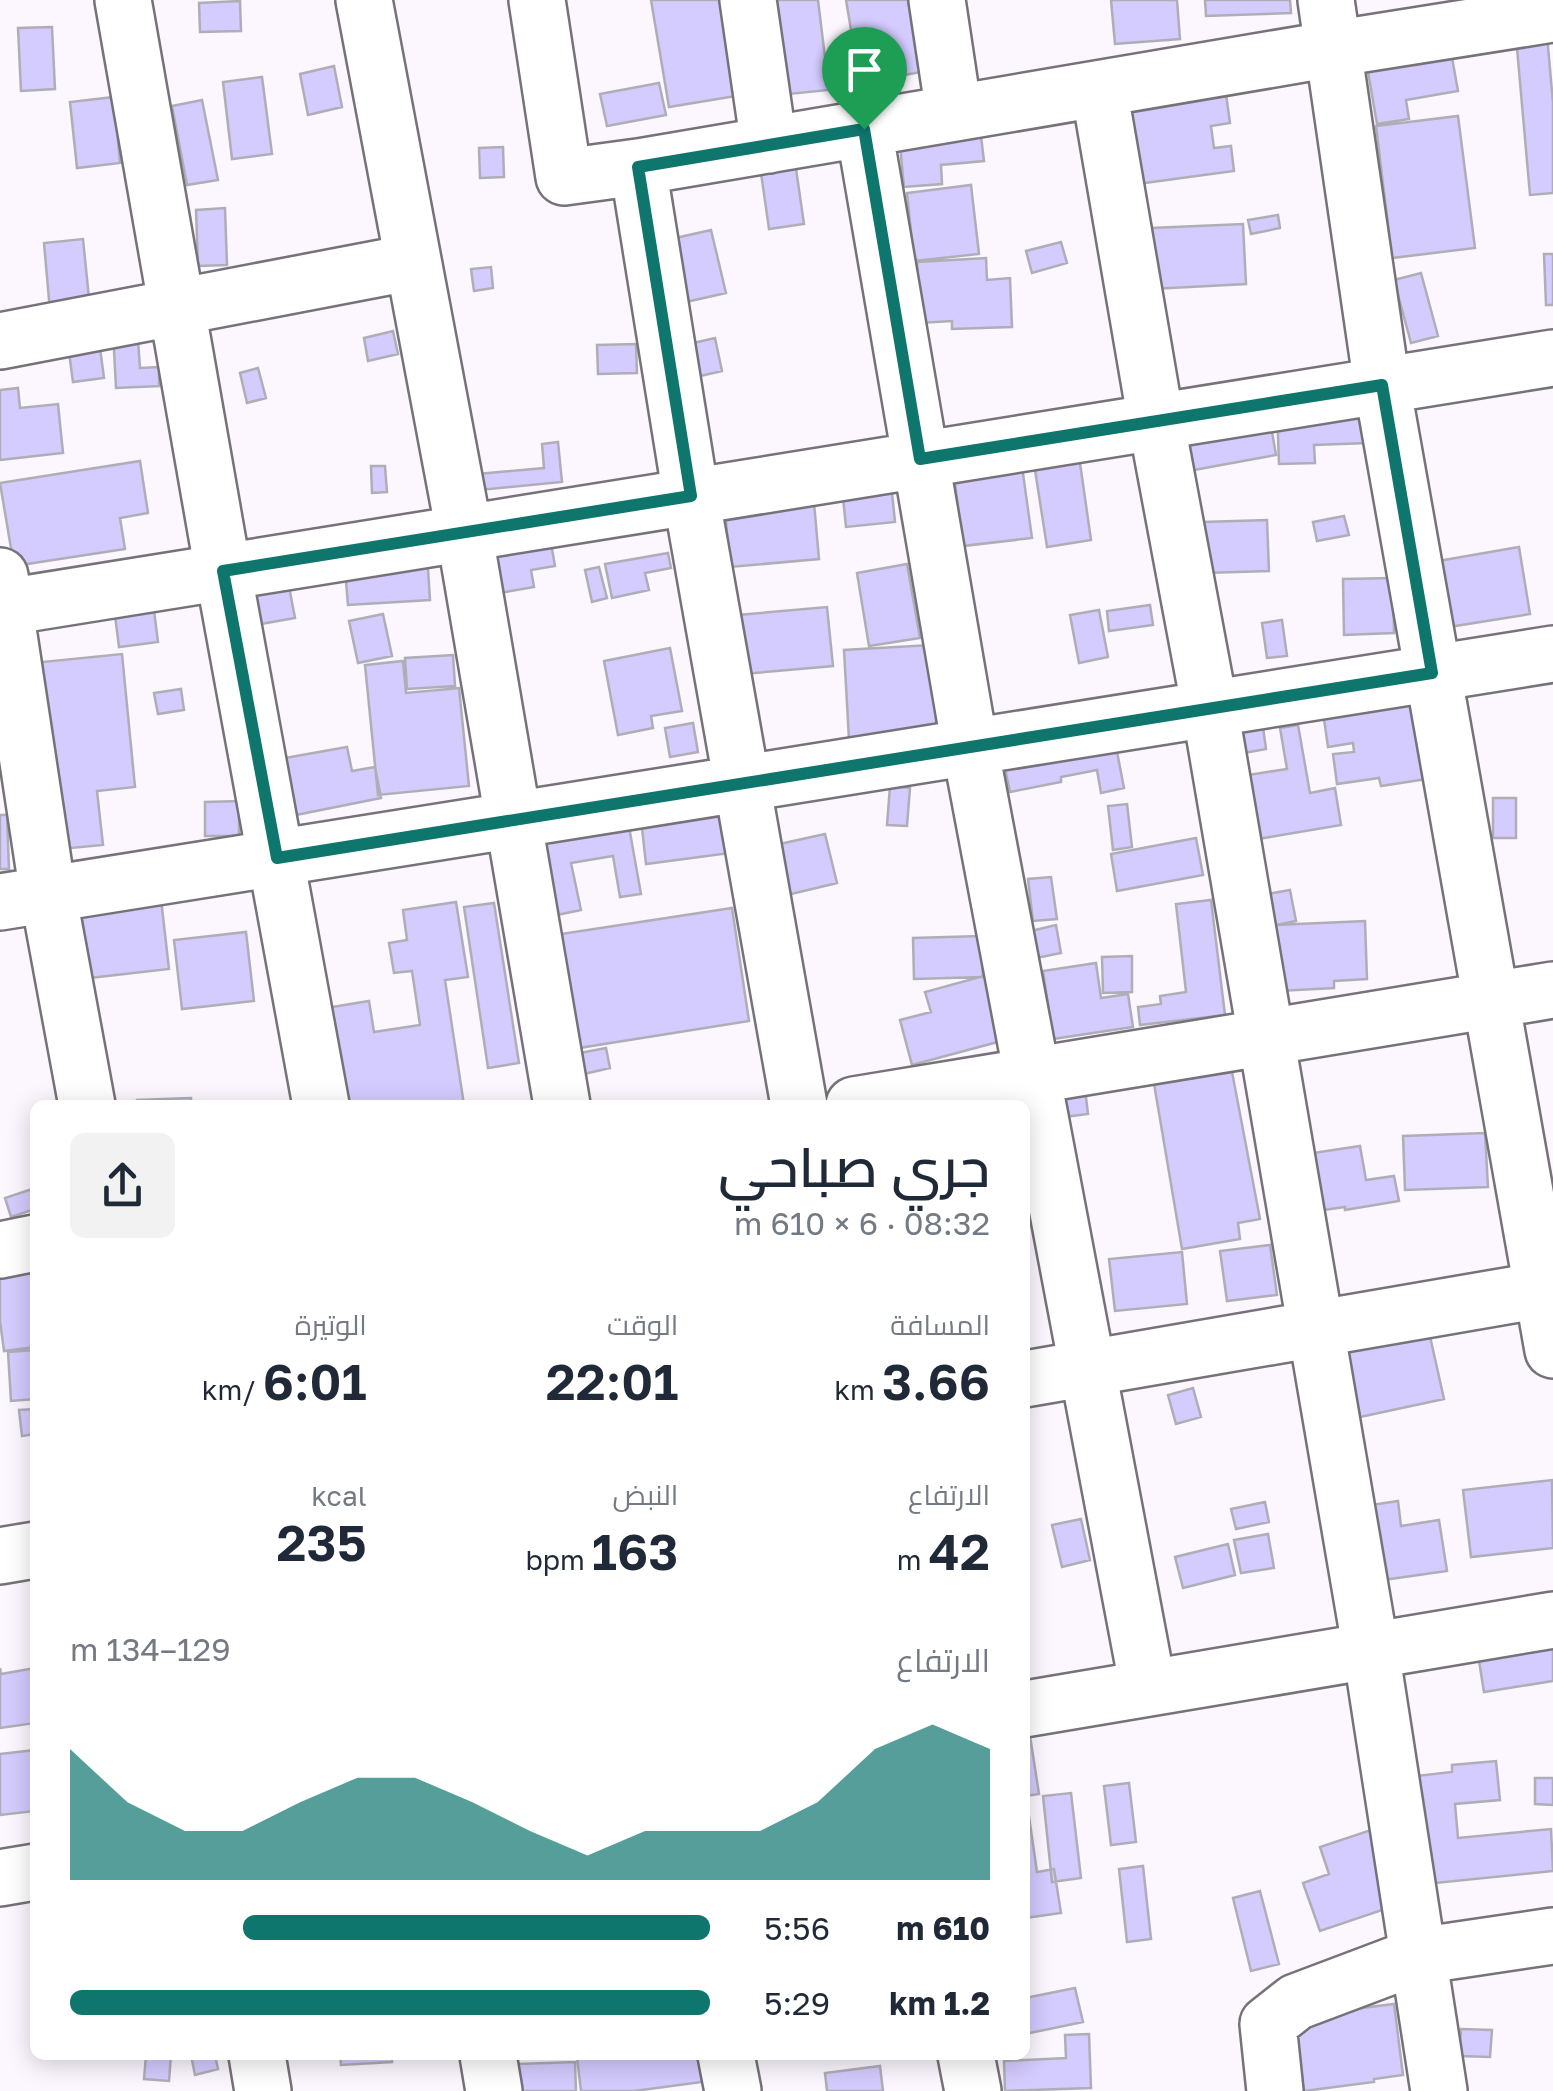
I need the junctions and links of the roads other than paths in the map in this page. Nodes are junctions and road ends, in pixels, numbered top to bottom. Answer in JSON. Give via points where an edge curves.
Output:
{"nodes":[{"id":1,"x":123,"y":0,"type":"edge"},
{"id":2,"x":364,"y":0,"type":"edge"},
{"id":3,"x":537,"y":0,"type":"edge"},
{"id":4,"x":748,"y":0,"type":"edge"},
{"id":5,"x":937,"y":0,"type":"edge"},
{"id":6,"x":1553,"y":14,"type":"edge"},
{"id":7,"x":1329,"y":24,"type":"edge"},
{"id":8,"x":1099,"y":88,"type":"junction"},
{"id":9,"x":954,"y":113,"type":"junction"},
{"id":10,"x":864,"y":129,"type":"junction"},
{"id":11,"x":769,"y":145,"type":"junction"},
{"id":12,"x":638,"y":167,"type":"junction"},
{"id":13,"x":413,"y":262,"type":"junction"},
{"id":14,"x":176,"y":308,"type":"junction"},
{"id":15,"x":0,"y":341,"type":"edge"},
{"id":16,"x":1553,"y":358,"type":"edge"},
{"id":17,"x":1382,"y":385,"type":"junction"},
{"id":18,"x":1156,"y":422,"type":"junction"},
{"id":19,"x":920,"y":459,"type":"junction"},
{"id":20,"x":691,"y":496,"type":"junction"},
{"id":21,"x":464,"y":531,"type":"junction"},
{"id":22,"x":223,"y":571,"type":"junction"},
{"id":23,"x":2,"y":597,"type":"edge"},
{"id":24,"x":1553,"y":654,"type":"edge"},
{"id":25,"x":1432,"y":673,"type":"junction"},
{"id":26,"x":1210,"y":709,"type":"junction"},
{"id":27,"x":970,"y":747,"type":"junction"},
{"id":28,"x":742,"y":783,"type":"junction"},
{"id":29,"x":514,"y":820,"type":"junction"},
{"id":30,"x":277,"y":858,"type":"junction"},
{"id":31,"x":24,"y":898,"type":"edge"},
{"id":32,"x":1553,"y":990,"type":"edge"},
{"id":33,"x":1490,"y":1000,"type":"junction"},
{"id":34,"x":1266,"y":1038,"type":"junction"},
{"id":35,"x":1032,"y":1076,"type":"junction"},
{"id":36,"x":85,"y":1100,"type":"edge"},
{"id":37,"x":320,"y":1100,"type":"edge"},
{"id":38,"x":561,"y":1100,"type":"edge"},
{"id":39,"x":797,"y":1100,"type":"edge"},
{"id":40,"x":885,"y":1100,"type":"edge"},
{"id":41,"x":30,"y":1245,"type":"edge"},
{"id":42,"x":0,"y":1250,"type":"edge"},
{"id":43,"x":1548,"y":1289,"type":"edge"},
{"id":44,"x":1316,"y":1328,"type":"junction"},
{"id":45,"x":1553,"y":1350,"type":"edge"},
{"id":46,"x":1088,"y":1368,"type":"junction"},
{"id":47,"x":1030,"y":1378,"type":"edge"},
{"id":48,"x":30,"y":1551,"type":"edge"},
{"id":49,"x":0,"y":1556,"type":"edge"},
{"id":50,"x":1553,"y":1620,"type":"edge"},
{"id":51,"x":1371,"y":1651,"type":"junction"},
{"id":52,"x":1148,"y":1688,"type":"junction"},
{"id":53,"x":1030,"y":1708,"type":"edge"},
{"id":54,"x":30,"y":1873,"type":"edge"},
{"id":55,"x":0,"y":1878,"type":"edge"},
{"id":56,"x":1553,"y":1936,"type":"edge"},
{"id":57,"x":1418,"y":1956,"type":"junction"},
{"id":58,"x":258,"y":2060,"type":"edge"},
{"id":59,"x":489,"y":2060,"type":"edge"},
{"id":60,"x":727,"y":2060,"type":"edge"},
{"id":61,"x":967,"y":2060,"type":"edge"},
{"id":62,"x":263,"y":2091,"type":"edge"},
{"id":63,"x":494,"y":2091,"type":"edge"},
{"id":64,"x":733,"y":2091,"type":"edge"},
{"id":65,"x":973,"y":2091,"type":"edge"},
{"id":66,"x":1276,"y":2091,"type":"edge"},
{"id":67,"x":1440,"y":2091,"type":"edge"}],
"edges":[{"from":1,"to":14,"type":"street"},
{"from":2,"to":13,"type":"street"},
{"from":3,"to":12,"type":"street","via":[[564,177]]},
{"from":4,"to":11,"type":"street"},
{"from":5,"to":9,"type":"street"},
{"from":6,"to":7,"type":"street"},
{"from":7,"to":8,"type":"street"},
{"from":7,"to":17,"type":"street"},
{"from":8,"to":9,"type":"street"},
{"from":8,"to":18,"type":"street"},
{"from":9,"to":10,"type":"street"},
{"from":10,"to":11,"type":"street"},
{"from":10,"to":19,"type":"street"},
{"from":11,"to":12,"type":"street"},
{"from":12,"to":20,"type":"street"},
{"from":13,"to":14,"type":"street"},
{"from":13,"to":21,"type":"street"},
{"from":14,"to":15,"type":"street"},
{"from":14,"to":22,"type":"street"},
{"from":16,"to":17,"type":"street"},
{"from":17,"to":18,"type":"street"},
{"from":17,"to":25,"type":"street"},
{"from":18,"to":19,"type":"street"},
{"from":18,"to":26,"type":"street"},
{"from":19,"to":20,"type":"street"},
{"from":19,"to":27,"type":"street"},
{"from":20,"to":21,"type":"street"},
{"from":20,"to":28,"type":"street"},
{"from":21,"to":22,"type":"street"},
{"from":21,"to":29,"type":"street"},
{"from":22,"to":23,"type":"street"},
{"from":22,"to":30,"type":"street"},
{"from":23,"to":31,"type":"street"},
{"from":24,"to":25,"type":"street"},
{"from":25,"to":26,"type":"street"},
{"from":25,"to":33,"type":"street"},
{"from":26,"to":27,"type":"street"},
{"from":26,"to":34,"type":"street"},
{"from":27,"to":28,"type":"street"},
{"from":27,"to":35,"type":"street"},
{"from":28,"to":29,"type":"street"},
{"from":28,"to":39,"type":"street"},
{"from":29,"to":30,"type":"street"},
{"from":29,"to":38,"type":"street"},
{"from":30,"to":31,"type":"street"},
{"from":30,"to":37,"type":"street"},
{"from":31,"to":36,"type":"street"},
{"from":32,"to":33,"type":"street"},
{"from":33,"to":34,"type":"street"},
{"from":33,"to":43,"type":"street"},
{"from":34,"to":35,"type":"street"},
{"from":34,"to":44,"type":"street"},
{"from":35,"to":40,"type":"street"},
{"from":35,"to":46,"type":"street"},
{"from":41,"to":42,"type":"street"},
{"from":43,"to":44,"type":"street"},
{"from":43,"to":45,"type":"street"},
{"from":44,"to":46,"type":"street"},
{"from":44,"to":51,"type":"street"},
{"from":46,"to":47,"type":"street"},
{"from":46,"to":52,"type":"street"},
{"from":48,"to":49,"type":"street"},
{"from":50,"to":51,"type":"street"},
{"from":51,"to":52,"type":"street"},
{"from":51,"to":57,"type":"street"},
{"from":52,"to":53,"type":"street"},
{"from":54,"to":55,"type":"street"},
{"from":56,"to":57,"type":"street"},
{"from":57,"to":66,"type":"street","via":[[1296,2002],[1268,2024]]},
{"from":57,"to":67,"type":"street"},
{"from":58,"to":62,"type":"street"},
{"from":59,"to":63,"type":"street"},
{"from":60,"to":64,"type":"street"},
{"from":61,"to":65,"type":"street"}]}
